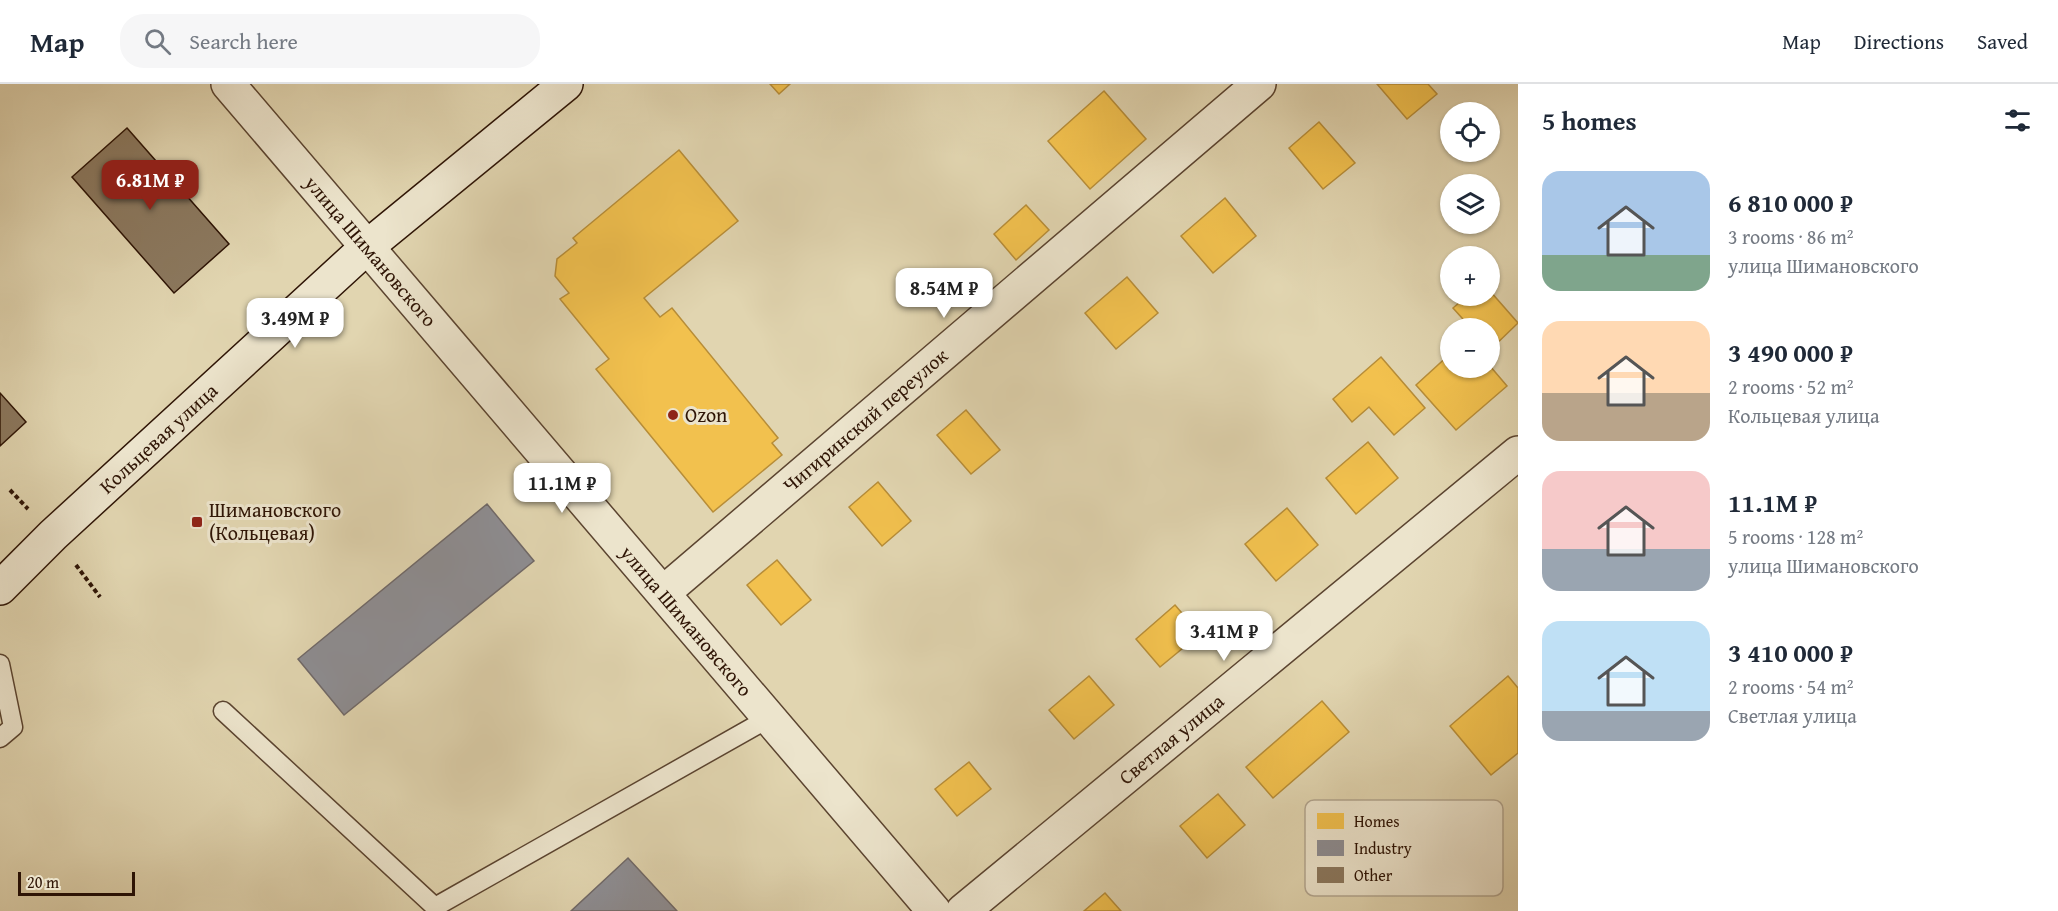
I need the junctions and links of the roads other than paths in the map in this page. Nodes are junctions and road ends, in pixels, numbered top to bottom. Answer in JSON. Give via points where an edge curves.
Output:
{"nodes":[{"id":1,"x":228,"y":84,"type":"edge"},
{"id":2,"x":566,"y":84,"type":"edge"},
{"id":3,"x":1259,"y":84,"type":"edge"},
{"id":4,"x":368,"y":247,"type":"junction"},
{"id":5,"x":1518,"y":453,"type":"edge"},
{"id":6,"x":0,"y":588,"type":"edge"},
{"id":7,"x":663,"y":593,"type":"junction"},
{"id":8,"x":0,"y":663,"type":"edge"},
{"id":9,"x":224,"y":711,"type":"dead end"},
{"id":10,"x":769,"y":717,"type":"junction"},
{"id":11,"x":0,"y":738,"type":"edge"},
{"id":12,"x":934,"y":911,"type":"edge"},
{"id":13,"x":963,"y":911,"type":"edge"}],
"edges":[{"from":1,"to":4,"type":"street","name":"улица Шимановского"},
{"from":2,"to":4,"type":"street","name":"Кольцевая улица"},
{"from":3,"to":7,"type":"street","name":"Чигиринский переулок"},
{"from":4,"to":6,"type":"street","name":"Кольцевая улица"},
{"from":4,"to":7,"type":"street","name":"улица Шимановского"},
{"from":5,"to":13,"type":"street","name":"Светлая улица"},
{"from":7,"to":10,"type":"street","name":"улица Шимановского"},
{"from":8,"to":11,"type":"lane","via":[[13,727]]},
{"from":9,"to":10,"type":"lane","via":[[435,907]]},
{"from":10,"to":12,"type":"street","name":"улица Шимановского"}]}
